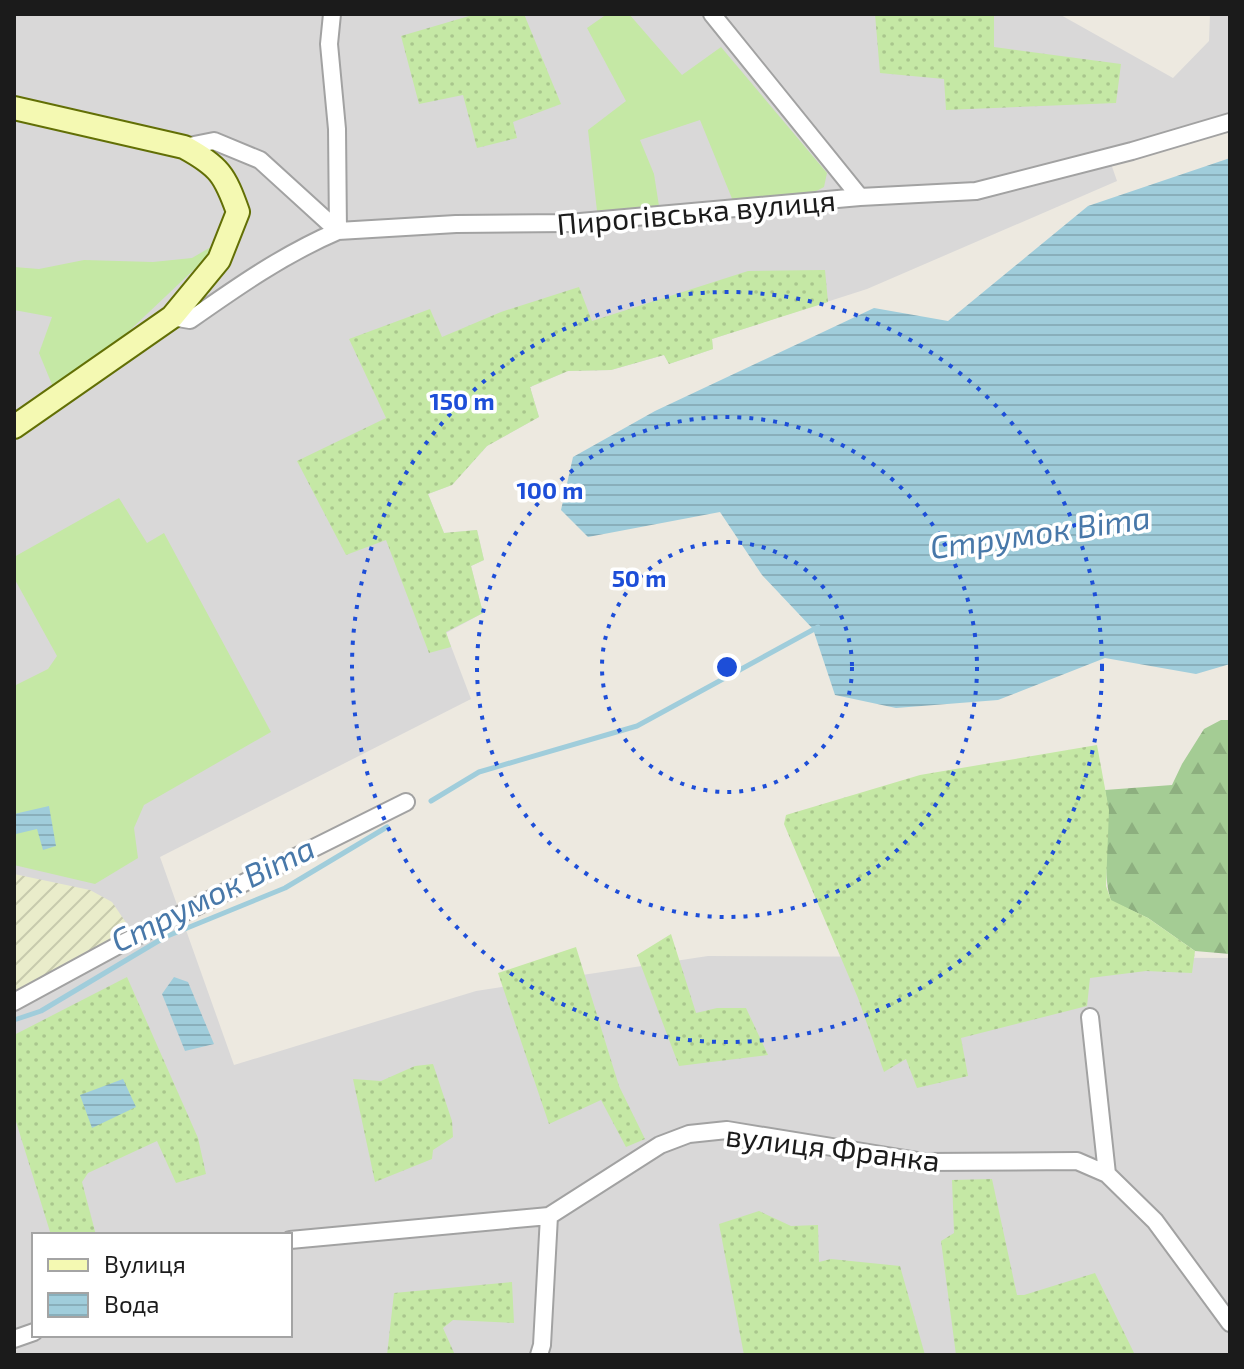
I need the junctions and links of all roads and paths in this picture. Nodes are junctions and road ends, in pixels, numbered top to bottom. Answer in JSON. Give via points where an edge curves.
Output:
{"nodes":[{"id":1,"x":332,"y":14,"type":"edge"},
{"id":2,"x":712,"y":14,"type":"edge"},
{"id":3,"x":14,"y":108,"type":"edge"},
{"id":4,"x":1230,"y":122,"type":"edge"},
{"id":5,"x":184,"y":147,"type":"junction"},
{"id":6,"x":860,"y":197,"type":"junction"},
{"id":7,"x":338,"y":231,"type":"junction"},
{"id":8,"x":172,"y":317,"type":"junction"},
{"id":9,"x":14,"y":427,"type":"edge"},
{"id":10,"x":406,"y":802,"type":"dead end"},
{"id":11,"x":14,"y":1002,"type":"edge"},
{"id":12,"x":1090,"y":1017,"type":"dead end"},
{"id":13,"x":1107,"y":1174,"type":"junction"},
{"id":14,"x":549,"y":1216,"type":"junction"},
{"id":15,"x":292,"y":1240,"type":"edge"},
{"id":16,"x":1230,"y":1323,"type":"edge"},
{"id":17,"x":539,"y":1355,"type":"edge"}],
"edges":[{"from":1,"to":7,"type":"street"},
{"from":2,"to":6,"type":"street"},
{"from":3,"to":5,"type":"street"},
{"from":4,"to":6,"type":"street","name":"Пирогівська вулиця","via":[[976,191]]},
{"from":5,"to":7,"type":"street","via":[[214,141],[260,160]]},
{"from":5,"to":8,"type":"street","via":[[208,160],[227,180],[238,212],[219,260]]},
{"from":6,"to":7,"type":"street","name":"Пирогівська вулиця","via":[[569,223]]},
{"from":7,"to":8,"type":"street","via":[[244,282],[190,320]]},
{"from":8,"to":9,"type":"street"},
{"from":10,"to":11,"type":"street"},
{"from":12,"to":13,"type":"street"},
{"from":13,"to":14,"type":"street","name":"вулиця Франка","via":[[1077,1161],[924,1162],[727,1130],[689,1134],[660,1145]]},
{"from":13,"to":16,"type":"street","name":"вулиця Франка","via":[[1155,1221]]},
{"from":14,"to":15,"type":"street","name":"вулиця Франка"},
{"from":14,"to":17,"type":"street"}]}
